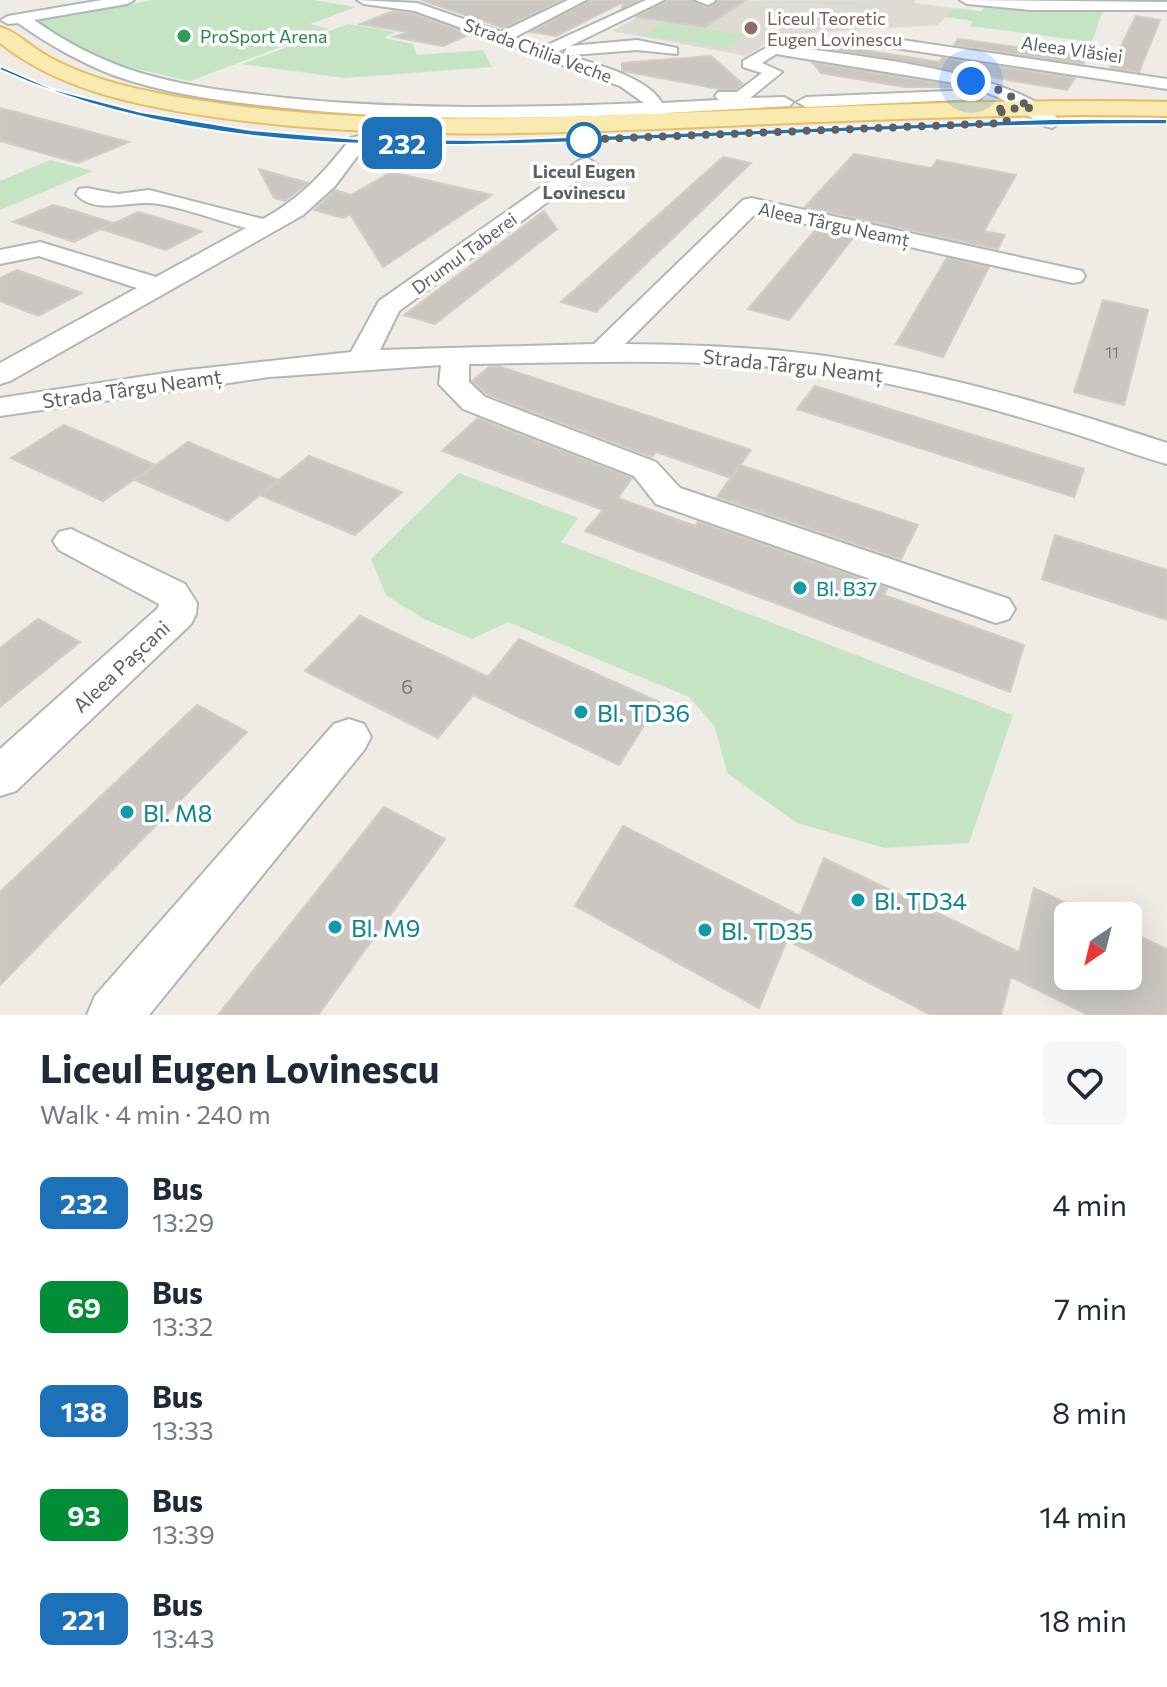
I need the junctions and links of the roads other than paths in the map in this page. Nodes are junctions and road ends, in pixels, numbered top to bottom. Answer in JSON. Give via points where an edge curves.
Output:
{"nodes":[{"id":1,"x":127,"y":0,"type":"edge"},
{"id":2,"x":364,"y":0,"type":"edge"},
{"id":3,"x":436,"y":0,"type":"edge"},
{"id":4,"x":579,"y":0,"type":"edge"},
{"id":5,"x":657,"y":0,"type":"edge"},
{"id":6,"x":702,"y":0,"type":"edge"},
{"id":7,"x":967,"y":0,"type":"edge"},
{"id":8,"x":708,"y":1,"type":"edge"},
{"id":9,"x":93,"y":2,"type":"edge"},
{"id":10,"x":1167,"y":6,"type":"edge"},
{"id":11,"x":417,"y":7,"type":"junction"},
{"id":12,"x":21,"y":18,"type":"junction"},
{"id":13,"x":0,"y":21,"type":"edge"},
{"id":14,"x":0,"y":33,"type":"edge"},
{"id":15,"x":503,"y":37,"type":"junction"},
{"id":16,"x":881,"y":42,"type":"dead end"},
{"id":17,"x":671,"y":51,"type":"dead end"},
{"id":18,"x":548,"y":53,"type":"junction"},
{"id":19,"x":46,"y":82,"type":"junction"},
{"id":20,"x":1167,"y":84,"type":"edge"},
{"id":21,"x":784,"y":102,"type":"dead end"},
{"id":22,"x":806,"y":102,"type":"dead end"},
{"id":23,"x":656,"y":109,"type":"junction"},
{"id":24,"x":1002,"y":109,"type":"junction"},
{"id":25,"x":1167,"y":109,"type":"edge"},
{"id":26,"x":1042,"y":115,"type":"junction"},
{"id":27,"x":1167,"y":122,"type":"edge"},
{"id":28,"x":355,"y":125,"type":"junction"},
{"id":29,"x":544,"y":134,"type":"junction"},
{"id":30,"x":587,"y":164,"type":"dead end"},
{"id":31,"x":87,"y":194,"type":"dead end"},
{"id":32,"x":268,"y":227,"type":"junction"},
{"id":33,"x":0,"y":257,"type":"edge"},
{"id":34,"x":1073,"y":276,"type":"dead end"},
{"id":35,"x":161,"y":287,"type":"junction"},
{"id":36,"x":0,"y":349,"type":"edge"},
{"id":37,"x":603,"y":351,"type":"junction"},
{"id":38,"x":455,"y":356,"type":"junction"},
{"id":39,"x":29,"y":360,"type":"junction"},
{"id":40,"x":361,"y":360,"type":"junction"},
{"id":41,"x":0,"y":375,"type":"edge"},
{"id":42,"x":76,"y":395,"type":"junction"},
{"id":43,"x":0,"y":407,"type":"edge"},
{"id":44,"x":1167,"y":454,"type":"edge"},
{"id":45,"x":71,"y":541,"type":"dead end"},
{"id":46,"x":996,"y":609,"type":"dead end"},
{"id":47,"x":349,"y":737,"type":"dead end"},
{"id":48,"x":0,"y":777,"type":"edge"},
{"id":49,"x":114,"y":1015,"type":"edge"}],
"edges":[{"from":1,"to":9,"type":"street"},
{"from":2,"to":11,"type":"street","name":"Strada Chilia Veche"},
{"from":3,"to":11,"type":"street"},
{"from":4,"to":15,"type":"street"},
{"from":5,"to":18,"type":"street"},
{"from":6,"to":8,"type":"street"},
{"from":7,"to":10,"type":"street","via":[[1031,6]]},
{"from":9,"to":12,"type":"street"},
{"from":11,"to":15,"type":"street","name":"Strada Chilia Veche"},
{"from":12,"to":13,"type":"street"},
{"from":12,"to":28,"type":"street","via":[[61,48],[117,72]]},
{"from":14,"to":19,"type":"main road","via":[[32,57]]},
{"from":15,"to":18,"type":"street","name":"Strada Chilia Veche"},
{"from":16,"to":20,"type":"street"},
{"from":17,"to":18,"type":"street","via":[[637,45]]},
{"from":18,"to":23,"type":"street","name":"Strada Chilia Veche","via":[[637,86]]},
{"from":19,"to":28,"type":"main road","via":[[86,82],[203,108]]},
{"from":19,"to":28,"type":"main road","via":[[178,122],[275,135]]},
{"from":21,"to":23,"type":"street"},
{"from":22,"to":24,"type":"street"},
{"from":23,"to":24,"type":"main road"},
{"from":23,"to":24,"type":"street","via":[[741,97],[774,72],[749,64],[778,49],[959,78]]},
{"from":23,"to":28,"type":"street","via":[[452,115]]},
{"from":23,"to":29,"type":"main road"},
{"from":24,"to":26,"type":"main road"},
{"from":24,"to":29,"type":"main road"},
{"from":25,"to":26,"type":"main road"},
{"from":26,"to":27,"type":"main road"},
{"from":28,"to":29,"type":"main road"},
{"from":28,"to":32,"type":"street","via":[[328,182]]},
{"from":30,"to":40,"type":"street","name":"Drumul Taberei","via":[[388,307]]},
{"from":31,"to":32,"type":"street","via":[[118,201],[149,196]]},
{"from":32,"to":35,"type":"street"},
{"from":33,"to":35,"type":"street","via":[[40,249]]},
{"from":34,"to":37,"type":"street","name":"Aleea Târgu Neamț","via":[[751,205]]},
{"from":35,"to":39,"type":"street"},
{"from":36,"to":39,"type":"street"},
{"from":37,"to":38,"type":"street","name":"Strada Târgu Neamț"},
{"from":37,"to":44,"type":"street","name":"Strada Târgu Neamț","via":[[760,358],[889,375],[1047,414]]},
{"from":38,"to":40,"type":"street","name":"Strada Târgu Neamț"},
{"from":38,"to":46,"type":"street","via":[[454,384],[474,403],[645,469],[668,496]]},
{"from":39,"to":41,"type":"street"},
{"from":39,"to":42,"type":"street"},
{"from":40,"to":42,"type":"street","name":"Strada Târgu Neamț"},
{"from":42,"to":43,"type":"street","name":"Strada Târgu Neamț"},
{"from":45,"to":48,"type":"street","name":"Aleea Pașcani","via":[[172,594],[177,614]]},
{"from":47,"to":49,"type":"street"}]}
